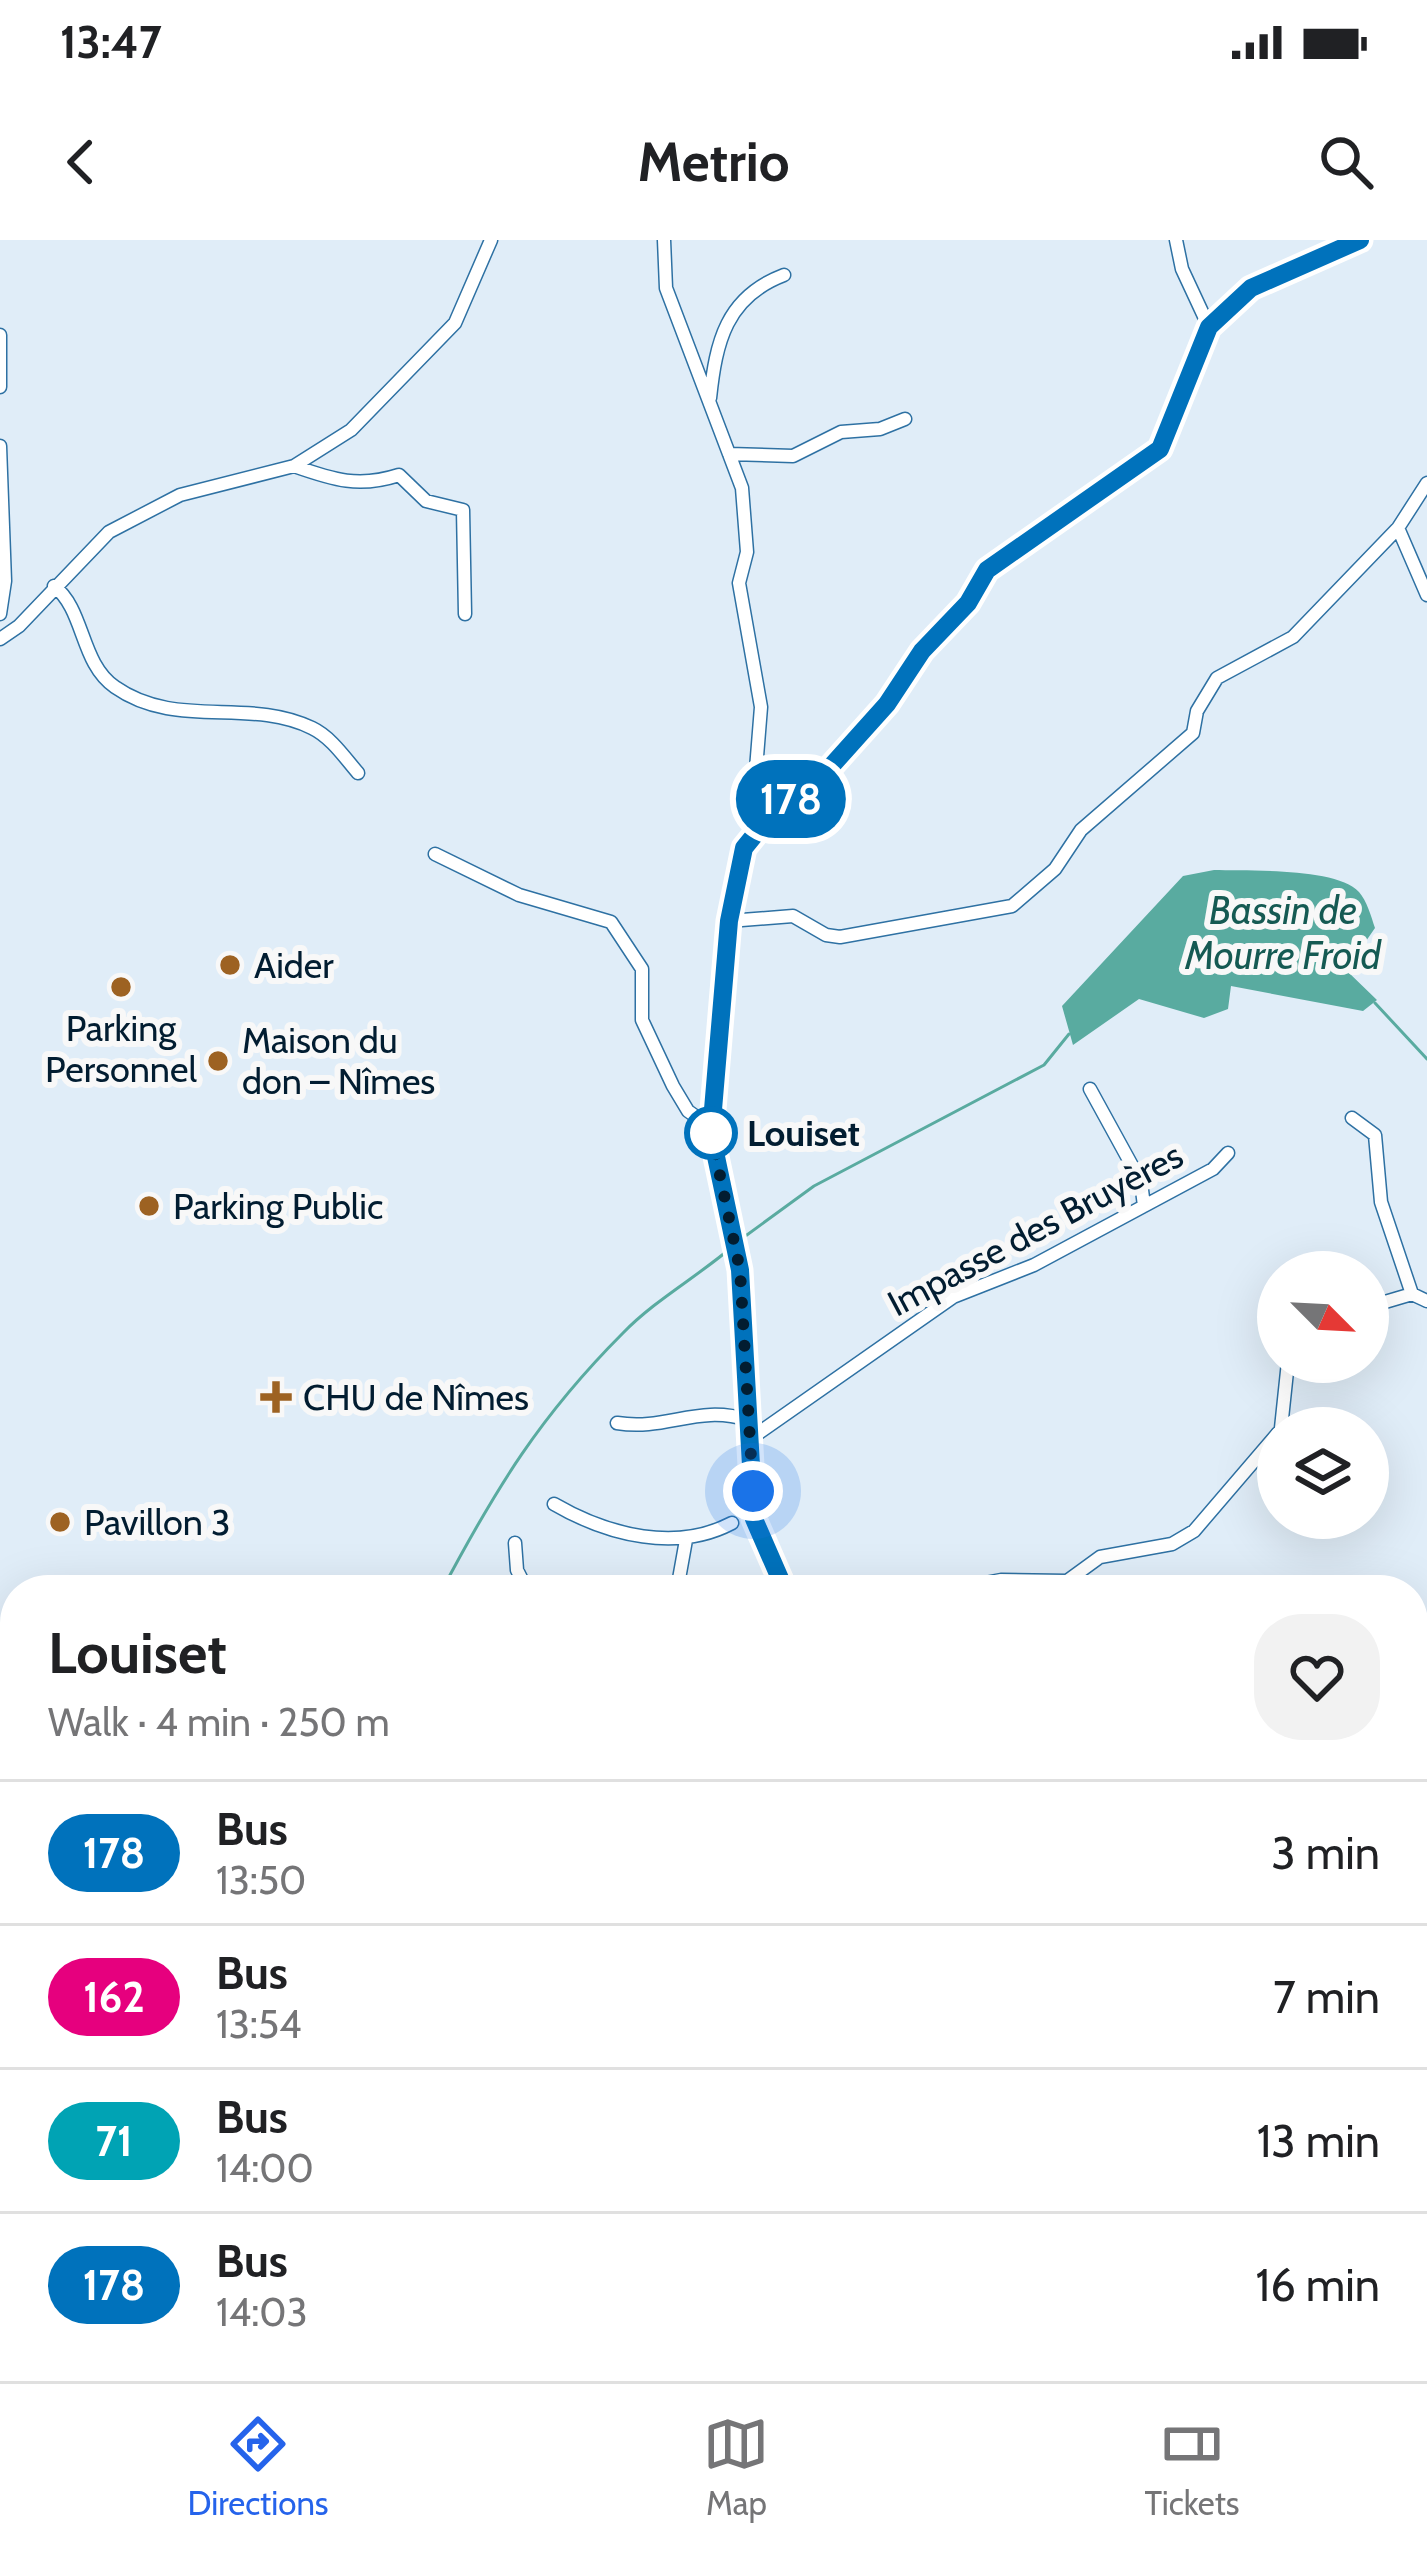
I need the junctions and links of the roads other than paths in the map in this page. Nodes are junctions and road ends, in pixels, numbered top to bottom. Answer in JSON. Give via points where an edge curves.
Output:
{"nodes":[{"id":1,"x":490,"y":240,"type":"edge"},
{"id":2,"x":664,"y":240,"type":"edge"},
{"id":3,"x":1177,"y":240,"type":"edge"},
{"id":4,"x":1360,"y":240,"type":"edge"},
{"id":5,"x":784,"y":275,"type":"dead end"},
{"id":6,"x":1209,"y":327,"type":"junction"},
{"id":7,"x":0,"y":335,"type":"edge"},
{"id":8,"x":0,"y":387,"type":"edge"},
{"id":9,"x":710,"y":400,"type":"junction"},
{"id":10,"x":904,"y":419,"type":"dead end"},
{"id":11,"x":0,"y":446,"type":"edge"},
{"id":12,"x":729,"y":454,"type":"junction"},
{"id":13,"x":295,"y":466,"type":"junction"},
{"id":14,"x":1427,"y":483,"type":"edge"},
{"id":15,"x":1398,"y":528,"type":"junction"},
{"id":16,"x":1421,"y":574,"type":"edge"},
{"id":17,"x":54,"y":586,"type":"junction"},
{"id":18,"x":1427,"y":595,"type":"edge"},
{"id":19,"x":0,"y":614,"type":"edge"},
{"id":20,"x":465,"y":614,"type":"dead end"},
{"id":21,"x":0,"y":638,"type":"edge"},
{"id":22,"x":358,"y":773,"type":"dead end"},
{"id":23,"x":770,"y":816,"type":"junction"},
{"id":24,"x":435,"y":854,"type":"dead end"},
{"id":25,"x":729,"y":921,"type":"junction"},
{"id":26,"x":1090,"y":1089,"type":"dead end"},
{"id":27,"x":1352,"y":1118,"type":"dead end"},
{"id":28,"x":708,"y":1126,"type":"junction"},
{"id":29,"x":1228,"y":1153,"type":"dead end"},
{"id":30,"x":1144,"y":1206,"type":"junction"},
{"id":31,"x":1412,"y":1294,"type":"junction"},
{"id":32,"x":1389,"y":1300,"type":"edge"},
{"id":33,"x":1427,"y":1301,"type":"edge"},
{"id":34,"x":748,"y":1420,"type":"junction"},
{"id":35,"x":617,"y":1423,"type":"dead end"},
{"id":36,"x":750,"y":1439,"type":"junction"},
{"id":37,"x":1257,"y":1458,"type":"edge"},
{"id":38,"x":554,"y":1504,"type":"dead end"},
{"id":39,"x":732,"y":1523,"type":"dead end"},
{"id":40,"x":686,"y":1540,"type":"junction"},
{"id":41,"x":515,"y":1543,"type":"dead end"},
{"id":42,"x":520,"y":1575,"type":"edge"},
{"id":43,"x":680,"y":1575,"type":"edge"},
{"id":44,"x":778,"y":1575,"type":"edge"},
{"id":45,"x":1075,"y":1575,"type":"edge"}],
"edges":[{"from":1,"to":13,"type":"street","via":[[455,323],[351,430]]},
{"from":2,"to":9,"type":"street","via":[[666,288]]},
{"from":3,"to":6,"type":"street"},
{"from":4,"to":6,"type":"street","via":[[1251,288]]},
{"from":5,"to":9,"type":"street","via":[[758,285],[717,337]]},
{"from":6,"to":23,"type":"street","via":[[1160,449],[987,570],[887,704],[826,772]]},
{"from":7,"to":8,"type":"street"},
{"from":9,"to":12,"type":"street"},
{"from":10,"to":12,"type":"street","via":[[842,432],[793,456]]},
{"from":11,"to":19,"type":"street"},
{"from":12,"to":23,"type":"street","via":[[742,488],[747,552],[739,584],[761,707],[756,769]]},
{"from":13,"to":17,"type":"street","via":[[180,495],[110,532]]},
{"from":13,"to":20,"type":"street","via":[[368,485],[399,475],[426,501],[463,510]]},
{"from":14,"to":15,"type":"street"},
{"from":15,"to":16,"type":"street"},
{"from":15,"to":25,"type":"street","via":[[1293,637],[1216,678],[1193,734],[1082,830],[1055,869],[1012,906],[840,937],[793,916]]},
{"from":16,"to":18,"type":"street"},
{"from":17,"to":21,"type":"street"},
{"from":17,"to":22,"type":"street","via":[[67,596],[83,644],[113,686],[171,712],[299,723]]},
{"from":23,"to":25,"type":"street","via":[[744,848]]},
{"from":24,"to":28,"type":"street","via":[[519,895],[611,922],[642,969],[642,1020],[665,1070],[688,1111]]},
{"from":25,"to":28,"type":"street","via":[[716,1108]]},
{"from":26,"to":30,"type":"street","via":[[1141,1183]]},
{"from":27,"to":31,"type":"street","via":[[1375,1135],[1381,1202]]},
{"from":28,"to":34,"type":"street","via":[[736,1244]]},
{"from":29,"to":30,"type":"street","name":"Impasse des Bruyères"},
{"from":30,"to":36,"type":"street","name":"Impasse des Bruyères","via":[[952,1297]]},
{"from":31,"to":32,"type":"street"},
{"from":31,"to":33,"type":"street"},
{"from":34,"to":35,"type":"street","via":[[710,1411],[646,1428]]},
{"from":34,"to":36,"type":"street"},
{"from":36,"to":44,"type":"street","via":[[754,1519]]},
{"from":37,"to":45,"type":"street","via":[[1194,1531],[1172,1544],[1100,1557]]},
{"from":38,"to":40,"type":"street","via":[[607,1530]]},
{"from":39,"to":40,"type":"street"},
{"from":40,"to":43,"type":"street"},
{"from":41,"to":42,"type":"street"}]}
